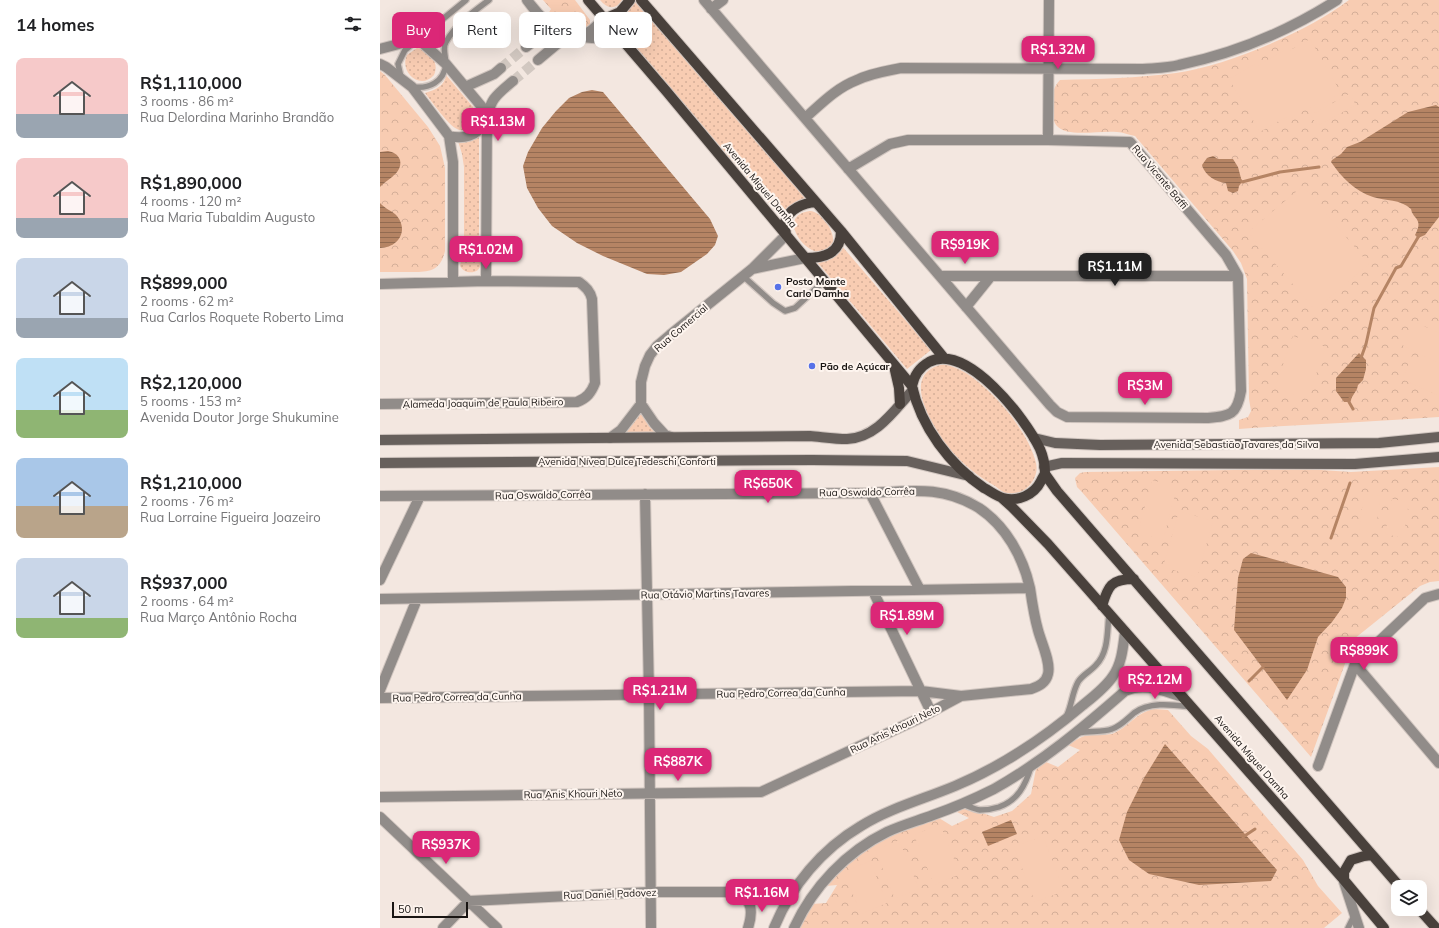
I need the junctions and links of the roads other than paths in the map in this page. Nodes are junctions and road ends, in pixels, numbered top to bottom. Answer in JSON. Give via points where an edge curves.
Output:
{"nodes":[{"id":1,"x":466,"y":0,"type":"edge"},
{"id":2,"x":489,"y":0,"type":"edge"},
{"id":3,"x":528,"y":0,"type":"edge"},
{"id":4,"x":588,"y":0,"type":"edge"},
{"id":5,"x":630,"y":0,"type":"edge"},
{"id":6,"x":641,"y":0,"type":"edge"},
{"id":7,"x":704,"y":0,"type":"edge"},
{"id":8,"x":723,"y":0,"type":"edge"},
{"id":9,"x":1049,"y":0,"type":"edge"},
{"id":10,"x":1337,"y":0,"type":"edge"},
{"id":11,"x":711,"y":9,"type":"junction"},
{"id":12,"x":535,"y":12,"type":"edge"},
{"id":13,"x":598,"y":12,"type":"edge"},
{"id":14,"x":620,"y":12,"type":"edge"},
{"id":15,"x":445,"y":18,"type":"edge"},
{"id":16,"x":392,"y":46,"type":"edge"},
{"id":17,"x":408,"y":48,"type":"edge"},
{"id":18,"x":427,"y":48,"type":"edge"},
{"id":19,"x":531,"y":48,"type":"edge"},
{"id":20,"x":552,"y":48,"type":"edge"},
{"id":21,"x":629,"y":48,"type":"edge"},
{"id":22,"x":380,"y":49,"type":"edge"},
{"id":23,"x":380,"y":64,"type":"edge"},
{"id":24,"x":446,"y":64,"type":"junction"},
{"id":25,"x":501,"y":68,"type":"tunnel mouth"},
{"id":26,"x":1047,"y":70,"type":"junction"},
{"id":27,"x":401,"y":77,"type":"junction"},
{"id":28,"x":513,"y":81,"type":"tunnel mouth"},
{"id":29,"x":412,"y":87,"type":"junction"},
{"id":30,"x":465,"y":87,"type":"junction"},
{"id":31,"x":487,"y":113,"type":"junction"},
{"id":32,"x":805,"y":118,"type":"junction"},
{"id":33,"x":449,"y":136,"type":"junction"},
{"id":34,"x":1048,"y":140,"type":"junction"},
{"id":35,"x":848,"y":168,"type":"junction"},
{"id":36,"x":816,"y":202,"type":"junction"},
{"id":37,"x":841,"y":231,"type":"junction"},
{"id":38,"x":786,"y":235,"type":"junction"},
{"id":39,"x":806,"y":258,"type":"junction"},
{"id":40,"x":752,"y":269,"type":"junction"},
{"id":41,"x":743,"y":276,"type":"junction"},
{"id":42,"x":940,"y":276,"type":"junction"},
{"id":43,"x":991,"y":276,"type":"junction"},
{"id":44,"x":1238,"y":276,"type":"junction"},
{"id":45,"x":486,"y":281,"type":"junction"},
{"id":46,"x":824,"y":281,"type":"junction"},
{"id":47,"x":453,"y":282,"type":"junction"},
{"id":48,"x":380,"y":284,"type":"edge"},
{"id":49,"x":966,"y":307,"type":"junction"},
{"id":50,"x":944,"y":358,"type":"junction"},
{"id":51,"x":893,"y":364,"type":"junction"},
{"id":52,"x":913,"y":388,"type":"junction"},
{"id":53,"x":380,"y":404,"type":"edge"},
{"id":54,"x":641,"y":404,"type":"junction"},
{"id":55,"x":900,"y":404,"type":"junction"},
{"id":56,"x":672,"y":437,"type":"junction"},
{"id":57,"x":1439,"y":437,"type":"edge"},
{"id":58,"x":610,"y":438,"type":"junction"},
{"id":59,"x":1034,"y":438,"type":"junction"},
{"id":60,"x":380,"y":440,"type":"edge"},
{"id":61,"x":1439,"y":457,"type":"edge"},
{"id":62,"x":380,"y":463,"type":"edge"},
{"id":63,"x":1044,"y":470,"type":"junction"},
{"id":64,"x":969,"y":476,"type":"junction"},
{"id":65,"x":870,"y":493,"type":"junction"},
{"id":66,"x":645,"y":494,"type":"junction"},
{"id":67,"x":380,"y":496,"type":"edge"},
{"id":68,"x":420,"y":496,"type":"junction"},
{"id":69,"x":1002,"y":498,"type":"junction"},
{"id":70,"x":1134,"y":579,"type":"junction"},
{"id":71,"x":380,"y":580,"type":"edge"},
{"id":72,"x":1030,"y":588,"type":"junction"},
{"id":73,"x":920,"y":590,"type":"junction"},
{"id":74,"x":873,"y":591,"type":"junction"},
{"id":75,"x":1439,"y":593,"type":"edge"},
{"id":76,"x":646,"y":595,"type":"junction"},
{"id":77,"x":380,"y":599,"type":"edge"},
{"id":78,"x":417,"y":599,"type":"junction"},
{"id":79,"x":1106,"y":610,"type":"junction"},
{"id":80,"x":1125,"y":632,"type":"junction"},
{"id":81,"x":1354,"y":664,"type":"junction"},
{"id":82,"x":1113,"y":677,"type":"junction"},
{"id":83,"x":1036,"y":687,"type":"joint"},
{"id":84,"x":380,"y":690,"type":"edge"},
{"id":85,"x":1125,"y":691,"type":"junction"},
{"id":86,"x":921,"y":692,"type":"junction"},
{"id":87,"x":649,"y":694,"type":"junction"},
{"id":88,"x":961,"y":696,"type":"junction"},
{"id":89,"x":1183,"y":696,"type":"junction"},
{"id":90,"x":380,"y":698,"type":"edge"},
{"id":91,"x":1192,"y":707,"type":"junction"},
{"id":92,"x":931,"y":712,"type":"junction"},
{"id":93,"x":1064,"y":721,"type":"junction"},
{"id":94,"x":1074,"y":734,"type":"junction"},
{"id":95,"x":1439,"y":762,"type":"edge"},
{"id":96,"x":1031,"y":765,"type":"junction"},
{"id":97,"x":1318,"y":766,"type":"dead end"},
{"id":98,"x":990,"y":769,"type":"junction"},
{"id":99,"x":998,"y":786,"type":"junction"},
{"id":100,"x":649,"y":793,"type":"junction"},
{"id":101,"x":380,"y":797,"type":"edge"},
{"id":102,"x":962,"y":804,"type":"junction"},
{"id":103,"x":380,"y":817,"type":"edge"},
{"id":104,"x":833,"y":846,"type":"junction"},
{"id":105,"x":1372,"y":855,"type":"junction"},
{"id":106,"x":845,"y":859,"type":"junction"},
{"id":107,"x":1344,"y":880,"type":"junction"},
{"id":108,"x":1394,"y":880,"type":"edge"},
{"id":109,"x":650,"y":892,"type":"junction"},
{"id":110,"x":469,"y":901,"type":"junction"},
{"id":111,"x":1355,"y":914,"type":"junction"},
{"id":112,"x":1426,"y":916,"type":"edge"},
{"id":113,"x":443,"y":928,"type":"edge"},
{"id":114,"x":497,"y":928,"type":"edge"},
{"id":115,"x":651,"y":928,"type":"edge"},
{"id":116,"x":748,"y":928,"type":"edge"},
{"id":117,"x":774,"y":928,"type":"edge"},
{"id":118,"x":794,"y":928,"type":"edge"},
{"id":119,"x":1348,"y":928,"type":"edge"},
{"id":120,"x":1359,"y":928,"type":"edge"},
{"id":121,"x":1384,"y":928,"type":"edge"},
{"id":122,"x":1438,"y":928,"type":"edge"}],
"edges":[{"from":1,"to":15,"type":"lane"},
{"from":2,"to":24,"type":"lane","via":[[453,30],[444,45]]},
{"from":3,"to":12,"type":"street"},
{"from":4,"to":13,"type":"main road","name":"Avenida Miguel Damha"},
{"from":5,"to":14,"type":"main road"},
{"from":6,"to":36,"type":"main road"},
{"from":7,"to":11,"type":"street"},
{"from":8,"to":11,"type":"street"},
{"from":9,"to":26,"type":"street"},
{"from":10,"to":26,"type":"street","via":[[1293,26],[1259,42],[1178,66]]},
{"from":11,"to":32,"type":"street"},
{"from":16,"to":22,"type":"street"},
{"from":17,"to":27,"type":"lane","via":[[398,64]]},
{"from":18,"to":24,"type":"street"},
{"from":19,"to":20,"type":"street","via":[[540,58]]},
{"from":21,"to":38,"type":"main road","name":"Avenida Miguel Damha"},
{"from":23,"to":27,"type":"street"},
{"from":24,"to":29,"type":"lane","via":[[444,73],[431,86]]},
{"from":24,"to":30,"type":"street"},
{"from":25,"to":30,"type":"street","via":[[494,74]]},
{"from":26,"to":32,"type":"street","via":[[901,68],[856,80],[834,92]]},
{"from":26,"to":34,"type":"street"},
{"from":27,"to":29,"type":"street"},
{"from":28,"to":31,"type":"street","via":[[494,99]]},
{"from":29,"to":33,"type":"street"},
{"from":30,"to":31,"type":"street"},
{"from":31,"to":33,"type":"street","via":[[478,131],[459,138]]},
{"from":31,"to":45,"type":"street"},
{"from":32,"to":35,"type":"street"},
{"from":33,"to":47,"type":"street","via":[[453,162]]},
{"from":34,"to":35,"type":"street","name":"Rua Vicente Baffi","via":[[908,140],[890,144]]},
{"from":34,"to":44,"type":"street","name":"Rua Vicente Baffi","via":[[1130,142],[1226,255]]},
{"from":35,"to":42,"type":"street"},
{"from":36,"to":37,"type":"main road"},
{"from":36,"to":38,"type":"main road","via":[[799,206],[791,213],[785,222]]},
{"from":37,"to":39,"type":"main road","via":[[838,245],[832,253],[821,258]]},
{"from":37,"to":50,"type":"main road"},
{"from":38,"to":39,"type":"main road","name":"Avenida Miguel Damha"},
{"from":38,"to":40,"type":"street","name":"Rua Comercial"},
{"from":39,"to":40,"type":"street","name":"Rua Comercial"},
{"from":39,"to":46,"type":"main road","name":"Avenida Miguel Damha"},
{"from":40,"to":41,"type":"street","name":"Rua Comercial"},
{"from":41,"to":46,"type":"lane","via":[[785,311],[795,308]]},
{"from":41,"to":54,"type":"street","name":"Rua Comercial","via":[[657,346],[642,374]]},
{"from":42,"to":43,"type":"street"},
{"from":42,"to":49,"type":"street"},
{"from":43,"to":44,"type":"street"},
{"from":43,"to":49,"type":"street"},
{"from":44,"to":49,"type":"street","name":"Rua Vicente Baffi","via":[[1241,391],[1234,411],[1226,416],[1066,417],[1050,405]]},
{"from":45,"to":47,"type":"street"},
{"from":45,"to":53,"type":"street","name":"Alameda Joaquim de Paula Ribeiro","via":[[570,281],[585,286],[592,299],[594,383],[591,392],[577,402]]},
{"from":46,"to":51,"type":"main road","name":"Avenida Miguel Damha"},
{"from":47,"to":48,"type":"street"},
{"from":50,"to":52,"type":"main road","via":[[927,363],[914,379]]},
{"from":50,"to":59,"type":"main road","via":[[958,361],[990,384],[1018,414]]},
{"from":51,"to":52,"type":"main road","name":"Avenida Miguel Damha"},
{"from":51,"to":55,"type":"main road"},
{"from":52,"to":55,"type":"main road"},
{"from":52,"to":64,"type":"main road","name":"Avenida Miguel Damha","via":[[934,437]]},
{"from":54,"to":56,"type":"street","via":[[658,428],[665,435]]},
{"from":54,"to":58,"type":"street","via":[[621,430]]},
{"from":55,"to":56,"type":"main road","via":[[889,418],[876,428],[848,439],[810,436]]},
{"from":56,"to":58,"type":"main road"},
{"from":57,"to":59,"type":"main road","name":"Avenida Sebastião Tavares da Silva","via":[[1379,442],[1108,445],[1055,443]]},
{"from":58,"to":60,"type":"main road"},
{"from":59,"to":63,"type":"main road"},
{"from":61,"to":63,"type":"main road","name":"Avenida Sebastião Tavares da Silva","via":[[1355,464],[1062,463]]},
{"from":62,"to":64,"type":"main road","name":"Avenida Nívea Dulce Tedeschi Conforti","via":[[907,461]]},
{"from":63,"to":69,"type":"main road","via":[[1038,486],[1023,497],[1013,500]]},
{"from":63,"to":70,"type":"main road","via":[[1057,491]]},
{"from":64,"to":69,"type":"main road","name":"Avenida Miguel Damha"},
{"from":65,"to":66,"type":"street","name":"Rua Oswaldo Corrêa"},
{"from":65,"to":72,"type":"street","name":"Rua Oswaldo Corrêa","via":[[929,490],[954,496],[980,509],[1000,527],[1016,550]]},
{"from":65,"to":73,"type":"street"},
{"from":66,"to":68,"type":"street","name":"Rua Oswaldo Corrêa"},
{"from":66,"to":76,"type":"street"},
{"from":67,"to":68,"type":"street","name":"Rua Oswaldo Corrêa"},
{"from":68,"to":71,"type":"street"},
{"from":69,"to":79,"type":"main road","name":"Avenida Miguel Damha","via":[[1048,544]]},
{"from":70,"to":79,"type":"main road","via":[[1122,579],[1109,586],[1106,592]]},
{"from":70,"to":105,"type":"main road"},
{"from":72,"to":73,"type":"street","name":"Rua Otávio Martins Tavares"},
{"from":72,"to":83,"type":"street","name":"Rua Oswaldo Corrêa","via":[[1049,670],[1046,681]]},
{"from":73,"to":74,"type":"street","name":"Rua Otávio Martins Tavares"},
{"from":74,"to":76,"type":"street","name":"Rua Otávio Martins Tavares"},
{"from":74,"to":86,"type":"street"},
{"from":75,"to":81,"type":"street","via":[[1425,598]]},
{"from":76,"to":78,"type":"street","name":"Rua Otávio Martins Tavares"},
{"from":76,"to":87,"type":"street"},
{"from":77,"to":78,"type":"street","name":"Rua Otávio Martins Tavares"},
{"from":78,"to":84,"type":"street"},
{"from":79,"to":80,"type":"main road","name":"Avenida Miguel Damha"},
{"from":79,"to":93,"type":"lane","via":[[1106,645],[1102,658],[1079,681]]},
{"from":80,"to":82,"type":"street","via":[[1121,656]]},
{"from":80,"to":89,"type":"main road","name":"Avenida Miguel Damha"},
{"from":81,"to":95,"type":"street"},
{"from":81,"to":97,"type":"street"},
{"from":82,"to":85,"type":"street"},
{"from":82,"to":93,"type":"street"},
{"from":83,"to":88,"type":"street","name":"Rua Pedro Correa da Cunha"},
{"from":85,"to":89,"type":"street","via":[[1149,687]]},
{"from":85,"to":94,"type":"street"},
{"from":86,"to":87,"type":"street","name":"Rua Pedro Correa da Cunha"},
{"from":86,"to":88,"type":"street","name":"Rua Pedro Correa da Cunha"},
{"from":86,"to":92,"type":"street"},
{"from":87,"to":90,"type":"street","name":"Rua Pedro Correa da Cunha"},
{"from":87,"to":100,"type":"street"},
{"from":88,"to":92,"type":"street","name":"Rua Anis Khouri Neto"},
{"from":89,"to":91,"type":"main road","name":"Avenida Miguel Damha"},
{"from":91,"to":94,"type":"lane","via":[[1143,707],[1111,730],[1088,730]]},
{"from":91,"to":107,"type":"main road","name":"Avenida Miguel Damha"},
{"from":92,"to":100,"type":"street","name":"Rua Anis Khouri Neto","via":[[761,792]]},
{"from":93,"to":94,"type":"street"},
{"from":93,"to":98,"type":"street","via":[[1025,750]]},
{"from":94,"to":96,"type":"street"},
{"from":96,"to":99,"type":"street"},
{"from":96,"to":102,"type":"lane","via":[[1023,788],[1016,797],[1005,804],[980,810]]},
{"from":98,"to":99,"type":"street","via":[[998,774]]},
{"from":98,"to":104,"type":"street","via":[[956,786],[876,817]]},
{"from":99,"to":102,"type":"street"},
{"from":100,"to":101,"type":"street","name":"Rua Anis Khouri Neto"},
{"from":100,"to":109,"type":"street"},
{"from":102,"to":106,"type":"street","via":[[887,832]]},
{"from":103,"to":110,"type":"street"},
{"from":104,"to":106,"type":"street"},
{"from":104,"to":117,"type":"street","via":[[817,860],[802,879]]},
{"from":105,"to":107,"type":"main road","via":[[1351,860],[1344,872]]},
{"from":105,"to":108,"type":"main road"},
{"from":106,"to":118,"type":"street","via":[[814,893]]},
{"from":107,"to":111,"type":"street"},
{"from":107,"to":121,"type":"main road","name":"Avenida Miguel Damha"},
{"from":109,"to":110,"type":"street","name":"Rua Daniel Padovez"},
{"from":109,"to":115,"type":"street"},
{"from":109,"to":116,"type":"street","name":"Rua Daniel Padovez","via":[[735,892],[748,900],[751,912]]},
{"from":110,"to":113,"type":"street"},
{"from":110,"to":114,"type":"street"},
{"from":111,"to":119,"type":"lane"},
{"from":111,"to":120,"type":"street"},
{"from":112,"to":122,"type":"main road"}]}
